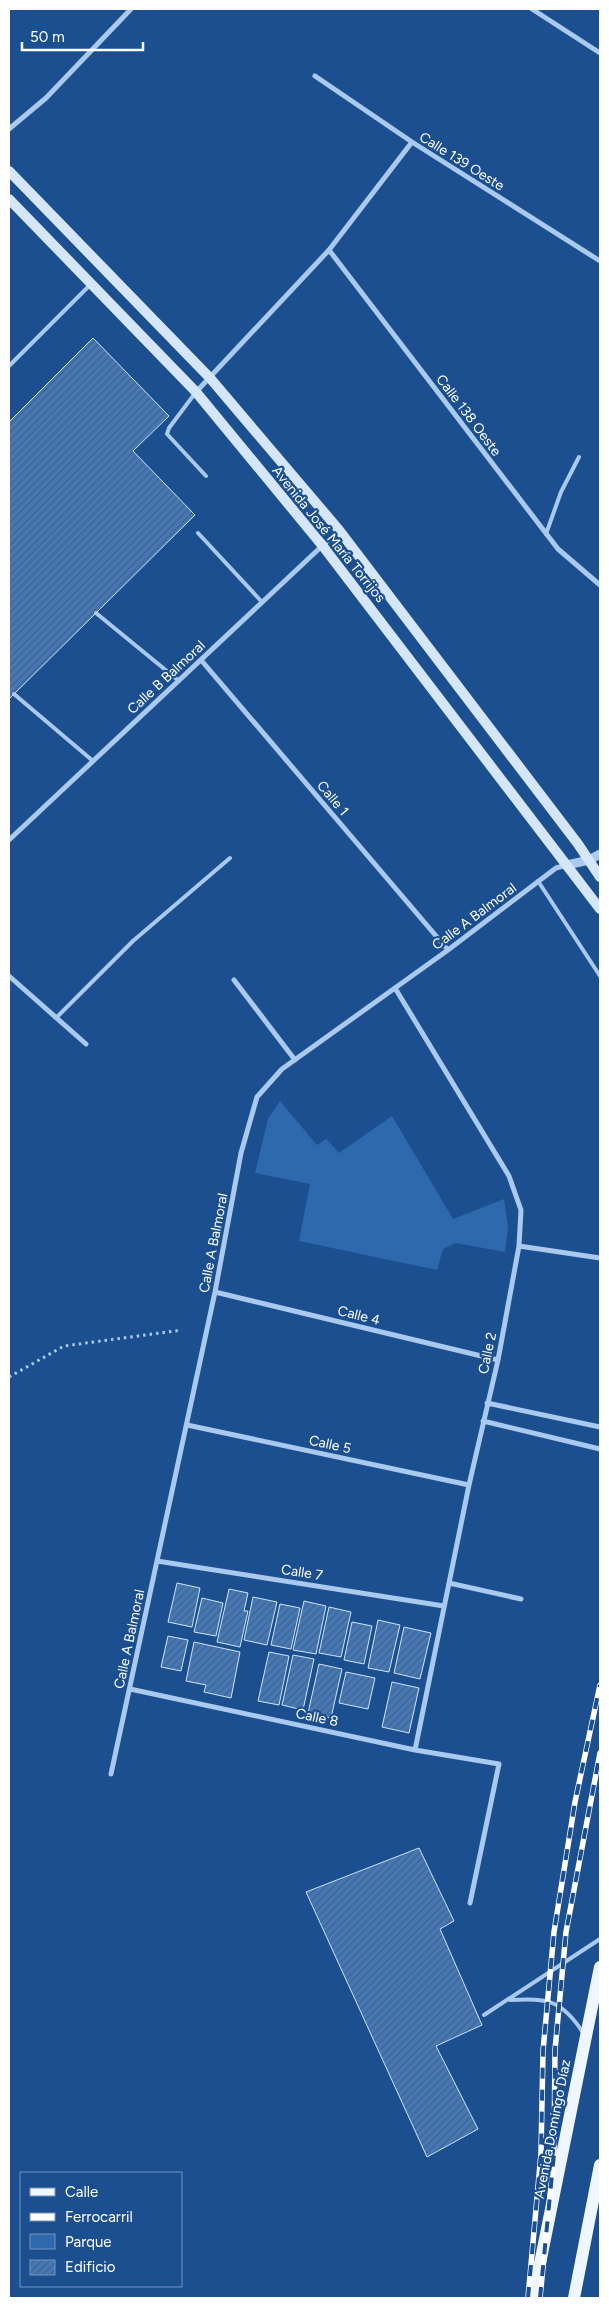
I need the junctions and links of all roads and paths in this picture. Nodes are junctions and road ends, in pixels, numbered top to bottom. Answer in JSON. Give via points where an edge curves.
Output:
{"nodes":[{"id":1,"x":131,"y":9,"type":"edge"},
{"id":2,"x":532,"y":9,"type":"edge"},
{"id":3,"x":600,"y":53,"type":"edge"},
{"id":4,"x":315,"y":76,"type":"dead end"},
{"id":5,"x":9,"y":129,"type":"edge"},
{"id":6,"x":412,"y":142,"type":"junction"},
{"id":7,"x":9,"y":171,"type":"edge"},
{"id":8,"x":9,"y":199,"type":"edge"},
{"id":9,"x":329,"y":250,"type":"junction"},
{"id":10,"x":600,"y":261,"type":"edge"},
{"id":11,"x":91,"y":284,"type":"junction"},
{"id":12,"x":9,"y":366,"type":"edge"},
{"id":13,"x":210,"y":378,"type":"junction"},
{"id":14,"x":196,"y":392,"type":"junction"},
{"id":15,"x":579,"y":457,"type":"dead end"},
{"id":16,"x":206,"y":476,"type":"dead end"},
{"id":17,"x":339,"y":530,"type":"junction"},
{"id":18,"x":198,"y":533,"type":"dead end"},
{"id":19,"x":546,"y":534,"type":"junction"},
{"id":20,"x":322,"y":545,"type":"junction"},
{"id":21,"x":600,"y":585,"type":"edge"},
{"id":22,"x":262,"y":602,"type":"junction"},
{"id":23,"x":96,"y":613,"type":"dead end"},
{"id":24,"x":201,"y":660,"type":"junction"},
{"id":25,"x":179,"y":680,"type":"junction"},
{"id":26,"x":14,"y":694,"type":"dead end"},
{"id":27,"x":93,"y":761,"type":"junction"},
{"id":28,"x":9,"y":840,"type":"edge"},
{"id":29,"x":600,"y":854,"type":"edge"},
{"id":30,"x":230,"y":858,"type":"dead end"},
{"id":31,"x":589,"y":860,"type":"junction"},
{"id":32,"x":567,"y":865,"type":"junction"},
{"id":33,"x":600,"y":877,"type":"edge"},
{"id":34,"x":538,"y":881,"type":"junction"},
{"id":35,"x":600,"y":909,"type":"edge"},
{"id":36,"x":448,"y":950,"type":"junction"},
{"id":37,"x":9,"y":976,"type":"edge"},
{"id":38,"x":600,"y":976,"type":"edge"},
{"id":39,"x":234,"y":980,"type":"dead end"},
{"id":40,"x":395,"y":988,"type":"junction"},
{"id":41,"x":56,"y":1018,"type":"junction"},
{"id":42,"x":86,"y":1044,"type":"dead end"},
{"id":43,"x":295,"y":1060,"type":"junction"},
{"id":44,"x":519,"y":1246,"type":"junction"},
{"id":45,"x":600,"y":1258,"type":"edge"},
{"id":46,"x":216,"y":1292,"type":"junction"},
{"id":47,"x":182,"y":1330,"type":"dead end"},
{"id":48,"x":498,"y":1360,"type":"junction"},
{"id":49,"x":9,"y":1377,"type":"edge"},
{"id":50,"x":487,"y":1402,"type":"junction"},
{"id":51,"x":483,"y":1421,"type":"junction"},
{"id":52,"x":187,"y":1425,"type":"junction"},
{"id":53,"x":600,"y":1427,"type":"edge"},
{"id":54,"x":600,"y":1449,"type":"edge"},
{"id":55,"x":469,"y":1485,"type":"junction"},
{"id":56,"x":157,"y":1561,"type":"junction"},
{"id":57,"x":449,"y":1583,"type":"junction"},
{"id":58,"x":521,"y":1599,"type":"dead end"},
{"id":59,"x":444,"y":1606,"type":"junction"},
{"id":60,"x":130,"y":1689,"type":"junction"},
{"id":61,"x":415,"y":1750,"type":"junction"},
{"id":62,"x":112,"y":1774,"type":"dead end"},
{"id":63,"x":470,"y":1904,"type":"dead end"},
{"id":64,"x":600,"y":1939,"type":"edge"},
{"id":65,"x":600,"y":1967,"type":"edge"},
{"id":66,"x":508,"y":2000,"type":"junction"},
{"id":67,"x":484,"y":2014,"type":"dead end"},
{"id":68,"x":586,"y":2038,"type":"junction"},
{"id":69,"x":600,"y":2165,"type":"edge"},
{"id":70,"x":533,"y":2298,"type":"edge"},
{"id":71,"x":574,"y":2298,"type":"edge"}],
"edges":[{"from":1,"to":5,"type":"street","via":[[46,98]]},
{"from":2,"to":3,"type":"street"},
{"from":4,"to":6,"type":"street","name":"Calle 139 Oeste"},
{"from":6,"to":9,"type":"street"},
{"from":6,"to":10,"type":"street","name":"Calle 139 Oeste"},
{"from":7,"to":13,"type":"main road","name":"Avenida José María Torrijos"},
{"from":8,"to":11,"type":"main road","name":"Avenida José María Torrijos"},
{"from":9,"to":13,"type":"street"},
{"from":9,"to":19,"type":"street","name":"Calle 138 Oeste"},
{"from":11,"to":12,"type":"lane"},
{"from":11,"to":14,"type":"main road","name":"Avenida José María Torrijos"},
{"from":13,"to":14,"type":"street"},
{"from":13,"to":17,"type":"main road","name":"Avenida José María Torrijos"},
{"from":14,"to":16,"type":"lane","via":[[167,434]]},
{"from":14,"to":20,"type":"main road","name":"Avenida José María Torrijos"},
{"from":15,"to":19,"type":"lane","via":[[561,492]]},
{"from":17,"to":20,"type":"street","name":"Calle B Balmoral"},
{"from":17,"to":31,"type":"main road","name":"Avenida José María Torrijos"},
{"from":18,"to":22,"type":"lane"},
{"from":19,"to":21,"type":"street","name":"Calle 138 Oeste","via":[[558,549]]},
{"from":20,"to":22,"type":"street","name":"Calle B Balmoral"},
{"from":20,"to":32,"type":"main road","name":"Avenida José María Torrijos"},
{"from":22,"to":24,"type":"street","name":"Calle B Balmoral"},
{"from":23,"to":25,"type":"lane"},
{"from":24,"to":25,"type":"street","name":"Calle B Balmoral"},
{"from":24,"to":36,"type":"street","name":"Calle 1"},
{"from":25,"to":27,"type":"street","name":"Calle B Balmoral"},
{"from":26,"to":27,"type":"lane"},
{"from":27,"to":28,"type":"street","name":"Calle B Balmoral"},
{"from":29,"to":31,"type":"street"},
{"from":30,"to":41,"type":"lane","via":[[133,941]]},
{"from":31,"to":32,"type":"street"},
{"from":31,"to":33,"type":"main road","name":"Avenida José María Torrijos"},
{"from":32,"to":34,"type":"street","name":"Calle A Balmoral","via":[[556,868]]},
{"from":32,"to":35,"type":"main road","name":"Avenida José María Torrijos"},
{"from":34,"to":36,"type":"street","name":"Calle A Balmoral"},
{"from":34,"to":38,"type":"lane"},
{"from":36,"to":40,"type":"street","name":"Calle A Balmoral"},
{"from":37,"to":41,"type":"street"},
{"from":39,"to":43,"type":"street"},
{"from":40,"to":43,"type":"street","name":"Calle A Balmoral"},
{"from":40,"to":44,"type":"street","name":"Calle 2","via":[[509,1176],[521,1210]]},
{"from":41,"to":42,"type":"street"},
{"from":43,"to":46,"type":"street","name":"Calle A Balmoral","via":[[282,1069],[257,1097],[241,1152]]},
{"from":44,"to":45,"type":"street"},
{"from":44,"to":48,"type":"street","name":"Calle 2"},
{"from":46,"to":48,"type":"street","name":"Calle 4"},
{"from":46,"to":52,"type":"street","name":"Calle A Balmoral"},
{"from":47,"to":49,"type":"path","via":[[64,1346]]},
{"from":48,"to":50,"type":"street","name":"Calle 2"},
{"from":50,"to":51,"type":"street","name":"Calle 2"},
{"from":50,"to":53,"type":"street"},
{"from":51,"to":54,"type":"street"},
{"from":51,"to":55,"type":"street","name":"Calle 2"},
{"from":52,"to":55,"type":"street","name":"Calle 5"},
{"from":52,"to":56,"type":"street","name":"Calle A Balmoral"},
{"from":55,"to":57,"type":"street","name":"Calle 2"},
{"from":56,"to":59,"type":"street","name":"Calle 7"},
{"from":56,"to":60,"type":"street","name":"Calle A Balmoral"},
{"from":57,"to":58,"type":"street"},
{"from":57,"to":59,"type":"street","name":"Calle 2"},
{"from":59,"to":61,"type":"street","name":"Calle 2"},
{"from":60,"to":61,"type":"street","name":"Calle 8"},
{"from":60,"to":62,"type":"street","name":"Calle A Balmoral"},
{"from":61,"to":63,"type":"street","name":"Calle 8","via":[[499,1764]]},
{"from":64,"to":66,"type":"lane"},
{"from":65,"to":68,"type":"main road","name":"Avenida Domingo Díaz"},
{"from":66,"to":67,"type":"lane"},
{"from":66,"to":68,"type":"lane","via":[[552,2002],[569,2013]]},
{"from":68,"to":70,"type":"main road","name":"Avenida Domingo Díaz"},
{"from":69,"to":71,"type":"main road"}]}
